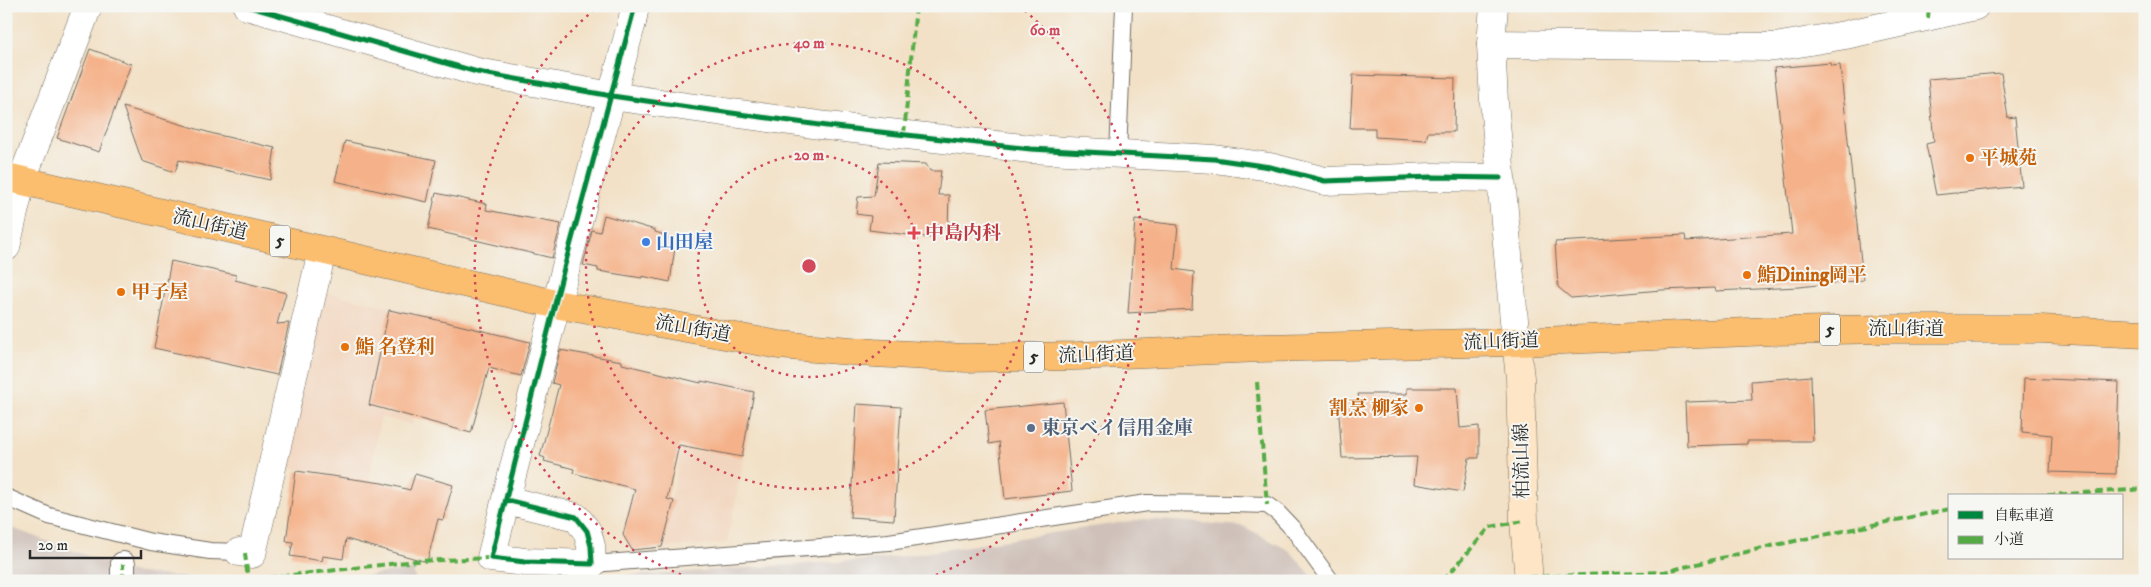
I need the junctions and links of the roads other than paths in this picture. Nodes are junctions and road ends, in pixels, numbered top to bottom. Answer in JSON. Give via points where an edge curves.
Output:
{"nodes":[{"id":1,"x":88,"y":6,"type":"edge"},
{"id":2,"x":247,"y":6,"type":"edge"},
{"id":3,"x":1124,"y":6,"type":"edge"},
{"id":4,"x":1494,"y":6,"type":"edge"},
{"id":5,"x":1975,"y":6,"type":"edge"},
{"id":6,"x":634,"y":14,"type":"edge"},
{"id":7,"x":1491,"y":44,"type":"junction"},
{"id":8,"x":612,"y":96,"type":"junction"},
{"id":9,"x":1118,"y":155,"type":"junction"},
{"id":10,"x":1500,"y":178,"type":"junction"},
{"id":11,"x":14,"y":180,"type":"edge"},
{"id":12,"x":6,"y":247,"type":"edge"},
{"id":13,"x":322,"y":251,"type":"junction"},
{"id":14,"x":555,"y":304,"type":"junction"},
{"id":15,"x":2145,"y":334,"type":"edge"},
{"id":16,"x":1516,"y":342,"type":"junction"},
{"id":17,"x":6,"y":497,"type":"edge"},
{"id":18,"x":506,"y":500,"type":"junction"},
{"id":19,"x":245,"y":553,"type":"joint"},
{"id":20,"x":592,"y":564,"type":"junction"},
{"id":21,"x":1331,"y":581,"type":"edge"},
{"id":22,"x":1529,"y":581,"type":"edge"}],
"edges":[{"from":1,"to":11,"type":"street"},
{"from":2,"to":8,"type":"street","via":[[477,72]]},
{"from":3,"to":9,"type":"lane"},
{"from":4,"to":7,"type":"street"},
{"from":5,"to":7,"type":"street","via":[[1846,35],[1775,47]]},
{"from":6,"to":8,"type":"street"},
{"from":7,"to":10,"type":"street"},
{"from":8,"to":9,"type":"street","via":[[837,127],[1031,149]]},
{"from":8,"to":14,"type":"street"},
{"from":9,"to":10,"type":"street","via":[[1214,159],[1270,167],[1325,181]]},
{"from":10,"to":16,"type":"street"},
{"from":11,"to":12,"type":"street"},
{"from":11,"to":13,"type":"main road","name":"流山街道","number":"5"},
{"from":13,"to":14,"type":"main road","name":"流山街道","number":"5"},
{"from":13,"to":19,"type":"street"},
{"from":14,"to":16,"type":"main road","name":"流山街道","number":"5","via":[[779,345],[966,358]]},
{"from":14,"to":18,"type":"street"},
{"from":15,"to":16,"type":"main road","name":"流山街道","number":"5","via":[[2041,329],[1891,329]]},
{"from":16,"to":22,"type":"main road","name":"柏流山線"},
{"from":17,"to":19,"type":"lane","via":[[49,516],[151,542]]},
{"from":18,"to":20,"type":"street","via":[[576,517],[587,531]]},
{"from":18,"to":20,"type":"street","via":[[491,558]]},
{"from":20,"to":21,"type":"lane","via":[[889,542],[1147,504],[1233,504],[1267,505],[1278,513]]}]}
